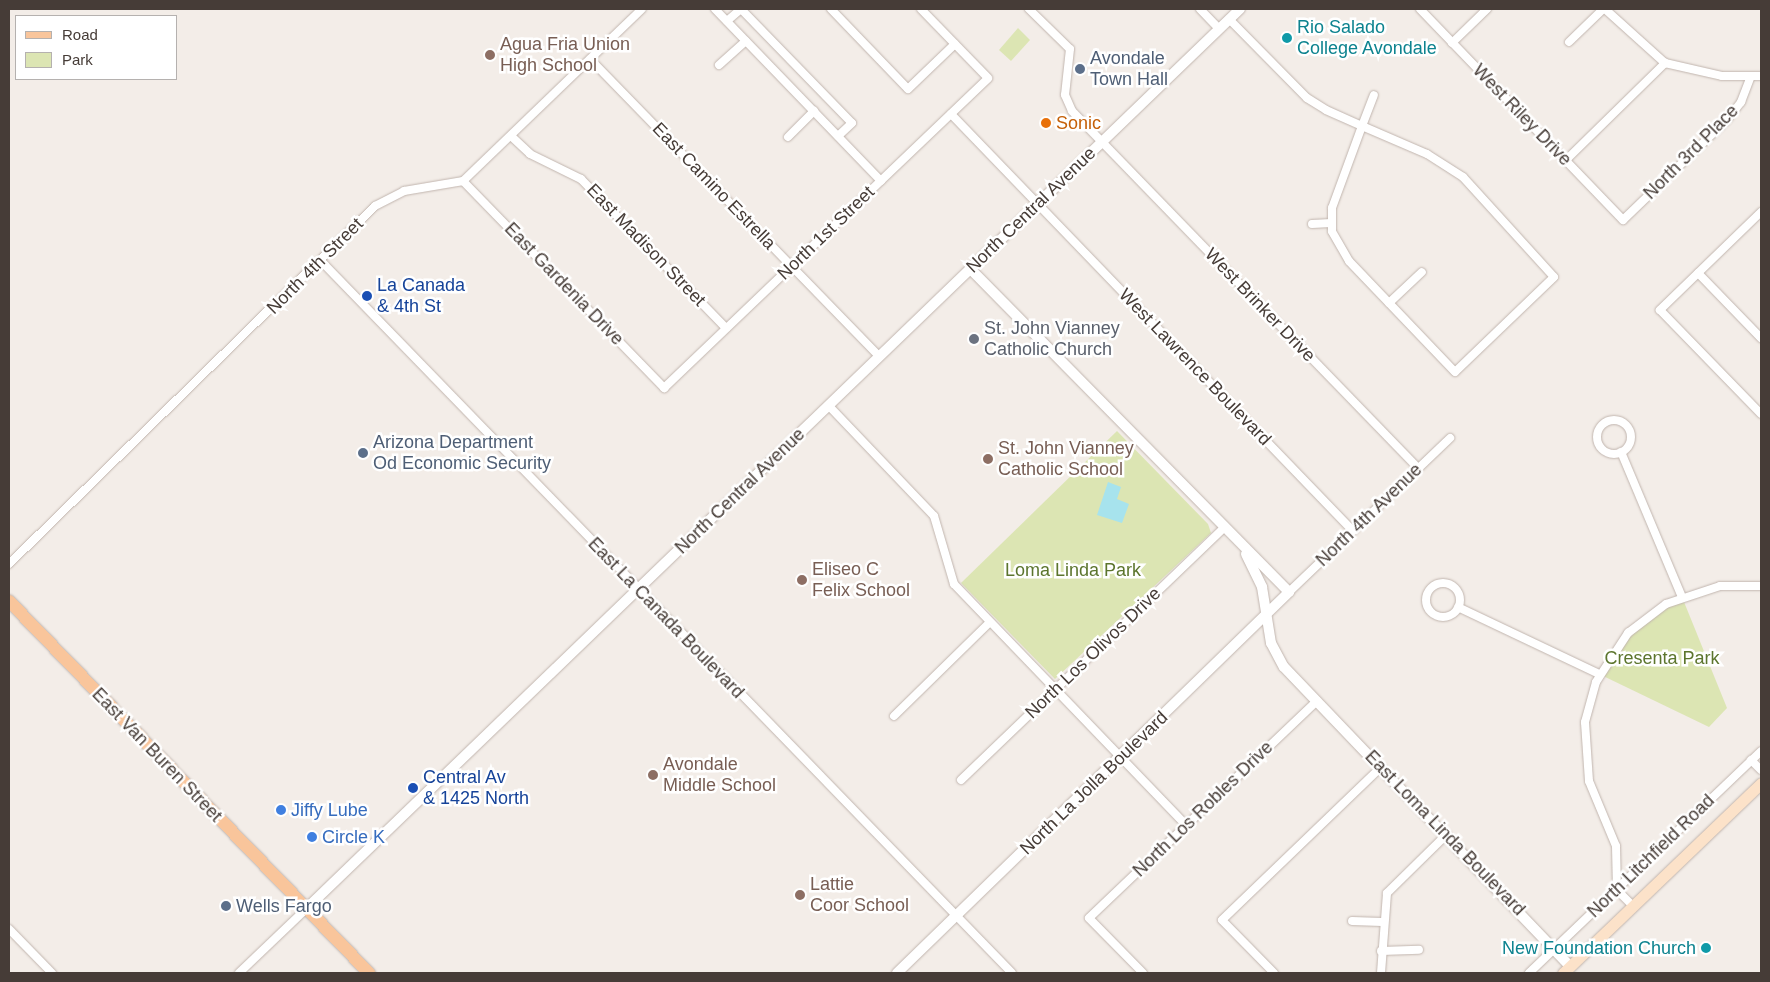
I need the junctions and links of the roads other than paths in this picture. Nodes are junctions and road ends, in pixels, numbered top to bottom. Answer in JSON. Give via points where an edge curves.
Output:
{"nodes":[{"id":1,"x":642,"y":9,"type":"edge"},
{"id":2,"x":715,"y":9,"type":"edge"},
{"id":3,"x":831,"y":9,"type":"edge"},
{"id":4,"x":921,"y":9,"type":"edge"},
{"id":5,"x":1029,"y":9,"type":"edge"},
{"id":6,"x":1200,"y":9,"type":"edge"},
{"id":7,"x":1240,"y":9,"type":"edge"},
{"id":8,"x":1420,"y":9,"type":"edge"},
{"id":9,"x":1487,"y":9,"type":"edge"},
{"id":10,"x":1604,"y":9,"type":"edge"},
{"id":11,"x":1229,"y":19,"type":"junction"},
{"id":12,"x":728,"y":22,"type":"junction"},
{"id":13,"x":1219,"y":29,"type":"junction"},
{"id":14,"x":746,"y":41,"type":"junction"},
{"id":15,"x":1569,"y":42,"type":"dead end"},
{"id":16,"x":1452,"y":43,"type":"junction"},
{"id":17,"x":955,"y":44,"type":"junction"},
{"id":18,"x":590,"y":59,"type":"junction"},
{"id":19,"x":1665,"y":63,"type":"junction"},
{"id":20,"x":719,"y":65,"type":"dead end"},
{"id":21,"x":1761,"y":76,"type":"edge"},
{"id":22,"x":1750,"y":79,"type":"junction"},
{"id":23,"x":1374,"y":95,"type":"dead end"},
{"id":24,"x":814,"y":111,"type":"junction"},
{"id":25,"x":951,"y":114,"type":"junction"},
{"id":26,"x":1362,"y":126,"type":"junction"},
{"id":27,"x":511,"y":136,"type":"junction"},
{"id":28,"x":838,"y":136,"type":"junction"},
{"id":29,"x":788,"y":137,"type":"dead end"},
{"id":30,"x":1102,"y":142,"type":"junction"},
{"id":31,"x":1566,"y":160,"type":"junction"},
{"id":32,"x":463,"y":181,"type":"junction"},
{"id":33,"x":881,"y":181,"type":"junction"},
{"id":34,"x":1038,"y":203,"type":"junction"},
{"id":35,"x":1761,"y":212,"type":"edge"},
{"id":36,"x":1623,"y":220,"type":"joint"},
{"id":37,"x":1312,"y":224,"type":"dead end"},
{"id":38,"x":1331,"y":224,"type":"junction"},
{"id":39,"x":321,"y":261,"type":"junction"},
{"id":40,"x":792,"y":266,"type":"junction"},
{"id":41,"x":970,"y":269,"type":"junction"},
{"id":42,"x":1422,"y":272,"type":"dead end"},
{"id":43,"x":1698,"y":273,"type":"junction"},
{"id":44,"x":1389,"y":303,"type":"junction"},
{"id":45,"x":726,"y":328,"type":"junction"},
{"id":46,"x":1761,"y":338,"type":"edge"},
{"id":47,"x":879,"y":356,"type":"junction"},
{"id":48,"x":664,"y":388,"type":"joint"},
{"id":49,"x":829,"y":406,"type":"junction"},
{"id":50,"x":1761,"y":414,"type":"edge"},
{"id":51,"x":1450,"y":438,"type":"dead end"},
{"id":52,"x":1621,"y":452,"type":"junction"},
{"id":53,"x":1418,"y":468,"type":"junction"},
{"id":54,"x":1225,"y":527,"type":"junction"},
{"id":55,"x":1352,"y":530,"type":"junction"},
{"id":56,"x":1240,"y":542,"type":"junction"},
{"id":57,"x":9,"y":564,"type":"edge"},
{"id":58,"x":1761,"y":586,"type":"edge"},
{"id":59,"x":638,"y":588,"type":"junction"},
{"id":60,"x":1289,"y":592,"type":"junction"},
{"id":61,"x":1682,"y":597,"type":"junction"},
{"id":62,"x":9,"y":601,"type":"edge"},
{"id":63,"x":1458,"y":607,"type":"junction"},
{"id":64,"x":1267,"y":618,"type":"junction"},
{"id":65,"x":990,"y":622,"type":"junction"},
{"id":66,"x":1599,"y":674,"type":"junction"},
{"id":67,"x":1055,"y":689,"type":"junction"},
{"id":68,"x":1317,"y":701,"type":"junction"},
{"id":69,"x":894,"y":716,"type":"dead end"},
{"id":70,"x":1761,"y":750,"type":"edge"},
{"id":71,"x":1121,"y":758,"type":"junction"},
{"id":72,"x":1751,"y":760,"type":"junction"},
{"id":73,"x":1381,"y":767,"type":"junction"},
{"id":74,"x":1761,"y":770,"type":"edge"},
{"id":75,"x":961,"y":780,"type":"dead end"},
{"id":76,"x":1761,"y":783,"type":"edge"},
{"id":77,"x":1186,"y":825,"type":"junction"},
{"id":78,"x":1447,"y":834,"type":"junction"},
{"id":79,"x":1617,"y":890,"type":"junction"},
{"id":80,"x":1632,"y":906,"type":"junction"},
{"id":81,"x":306,"y":909,"type":"junction"},
{"id":82,"x":956,"y":916,"type":"junction"},
{"id":83,"x":1352,"y":921,"type":"dead end"},
{"id":84,"x":1382,"y":922,"type":"junction"},
{"id":85,"x":9,"y":929,"type":"edge"},
{"id":86,"x":1556,"y":948,"type":"junction"},
{"id":87,"x":1419,"y":950,"type":"dead end"},
{"id":88,"x":1382,"y":952,"type":"junction"},
{"id":89,"x":1567,"y":970,"type":"edge"},
{"id":90,"x":52,"y":973,"type":"edge"},
{"id":91,"x":239,"y":973,"type":"edge"},
{"id":92,"x":369,"y":973,"type":"edge"},
{"id":93,"x":897,"y":973,"type":"edge"},
{"id":94,"x":1012,"y":973,"type":"edge"},
{"id":95,"x":1143,"y":973,"type":"edge"},
{"id":96,"x":1274,"y":973,"type":"edge"},
{"id":97,"x":1381,"y":973,"type":"edge"},
{"id":98,"x":1529,"y":973,"type":"edge"}],
"edges":[{"from":1,"to":18,"type":"street"},
{"from":2,"to":12,"type":"street"},
{"from":3,"to":17,"type":"street","via":[[908,89]]},
{"from":4,"to":17,"type":"street"},
{"from":5,"to":30,"type":"street","name":"West Brinker Drive","via":[[1067,44],[1072,58],[1066,102]]},
{"from":6,"to":13,"type":"street"},
{"from":7,"to":11,"type":"street","name":"North Central Avenue"},
{"from":8,"to":16,"type":"street","name":"West Riley Drive"},
{"from":9,"to":16,"type":"street"},
{"from":10,"to":15,"type":"street"},
{"from":10,"to":19,"type":"street"},
{"from":11,"to":13,"type":"street","name":"North Central Avenue"},
{"from":11,"to":26,"type":"street","via":[[1307,98]]},
{"from":12,"to":14,"type":"street"},
{"from":12,"to":28,"type":"street","via":[[741,9],[852,123]]},
{"from":13,"to":30,"type":"street","name":"North Central Avenue"},
{"from":14,"to":20,"type":"street"},
{"from":14,"to":24,"type":"street"},
{"from":16,"to":31,"type":"street","name":"West Riley Drive"},
{"from":17,"to":25,"type":"street","name":"North 1st Street","via":[[988,78]]},
{"from":18,"to":27,"type":"street"},
{"from":18,"to":40,"type":"street","name":"East Camino Estrella"},
{"from":19,"to":22,"type":"street"},
{"from":19,"to":31,"type":"street"},
{"from":21,"to":22,"type":"street"},
{"from":22,"to":36,"type":"street","name":"North 3rd Place","via":[[1741,102],[1727,120]]},
{"from":23,"to":26,"type":"street"},
{"from":24,"to":28,"type":"street"},
{"from":24,"to":29,"type":"street"},
{"from":25,"to":33,"type":"street","name":"North 1st Street"},
{"from":25,"to":34,"type":"street","name":"West Lawrence Boulevard"},
{"from":26,"to":38,"type":"street"},
{"from":26,"to":44,"type":"street","via":[[1427,154],[1463,177],[1554,277],[1455,372]]},
{"from":27,"to":32,"type":"street"},
{"from":27,"to":45,"type":"street","name":"East Madison Street","via":[[530,154],[581,179]]},
{"from":28,"to":33,"type":"street"},
{"from":30,"to":34,"type":"street","name":"North Central Avenue"},
{"from":30,"to":53,"type":"street","name":"West Brinker Drive"},
{"from":31,"to":36,"type":"street","name":"West Riley Drive"},
{"from":32,"to":39,"type":"street","name":"North 4th Street","via":[[390,196]]},
{"from":32,"to":48,"type":"street","name":"East Gardenia Drive"},
{"from":33,"to":40,"type":"street","name":"North 1st Street"},
{"from":34,"to":41,"type":"street","name":"North Central Avenue"},
{"from":34,"to":55,"type":"street","name":"West Lawrence Boulevard"},
{"from":35,"to":43,"type":"street"},
{"from":37,"to":38,"type":"street"},
{"from":38,"to":44,"type":"street","via":[[1342,253]]},
{"from":39,"to":57,"type":"street","name":"North 4th Street"},
{"from":39,"to":59,"type":"street","name":"East La Canada Boulevard"},
{"from":40,"to":45,"type":"street","name":"North 1st Street"},
{"from":40,"to":47,"type":"street","name":"East Camino Estrella"},
{"from":41,"to":47,"type":"street","name":"North Central Avenue"},
{"from":41,"to":54,"type":"street"},
{"from":42,"to":44,"type":"street"},
{"from":43,"to":46,"type":"street"},
{"from":43,"to":50,"type":"street","via":[[1660,310]]},
{"from":45,"to":48,"type":"street","name":"North 1st Street"},
{"from":47,"to":49,"type":"street","name":"North Central Avenue"},
{"from":49,"to":59,"type":"street","name":"North Central Avenue"},
{"from":49,"to":65,"type":"street","via":[[934,516],[949,576]]},
{"from":51,"to":53,"type":"street","name":"North 4th Avenue"},
{"from":52,"to":52,"type":"street","via":[[1629,444],[1628,428],[1620,421],[1605,422],[1598,430],[1598,445],[1606,452]]},
{"from":52,"to":61,"type":"street"},
{"from":53,"to":55,"type":"street","name":"North 4th Avenue"},
{"from":54,"to":56,"type":"street"},
{"from":54,"to":67,"type":"street","name":"North Los Olivos Drive"},
{"from":55,"to":60,"type":"street","name":"North 4th Avenue"},
{"from":56,"to":60,"type":"street"},
{"from":56,"to":64,"type":"street","name":"East Loma Linda Boulevard","via":[[1260,579]]},
{"from":58,"to":61,"type":"street","via":[[1720,586]]},
{"from":59,"to":81,"type":"street","name":"North Central Avenue"},
{"from":59,"to":82,"type":"street","name":"East La Canada Boulevard"},
{"from":60,"to":64,"type":"street","name":"North La Jolla Boulevard"},
{"from":61,"to":66,"type":"street","via":[[1633,628]]},
{"from":62,"to":81,"type":"main road","name":"East Van Buren Street"},
{"from":63,"to":63,"type":"street","via":[[1459,596],[1448,584],[1437,584],[1427,595],[1427,605],[1437,616],[1452,614]]},
{"from":63,"to":66,"type":"street"},
{"from":64,"to":68,"type":"street","name":"East Loma Linda Boulevard","via":[[1280,661]]},
{"from":64,"to":71,"type":"street","name":"North La Jolla Boulevard"},
{"from":65,"to":67,"type":"street"},
{"from":65,"to":69,"type":"street"},
{"from":66,"to":79,"type":"street","via":[[1585,722],[1585,751],[1589,781],[1620,861]]},
{"from":67,"to":71,"type":"street"},
{"from":67,"to":75,"type":"street","name":"North Los Olivos Drive"},
{"from":68,"to":73,"type":"street","name":"East Loma Linda Boulevard"},
{"from":68,"to":77,"type":"street","name":"North Los Robles Drive"},
{"from":70,"to":72,"type":"street","name":"North Litchfield Road"},
{"from":71,"to":77,"type":"street"},
{"from":71,"to":82,"type":"street","name":"North La Jolla Boulevard"},
{"from":72,"to":74,"type":"street"},
{"from":72,"to":79,"type":"street","name":"North Litchfield Road"},
{"from":73,"to":78,"type":"street","name":"East Loma Linda Boulevard"},
{"from":73,"to":96,"type":"street","via":[[1222,920]]},
{"from":76,"to":80,"type":"main road","name":"North Litchfield Road"},
{"from":77,"to":95,"type":"street","name":"North Los Robles Drive","via":[[1089,918]]},
{"from":78,"to":84,"type":"street","via":[[1387,893]]},
{"from":78,"to":86,"type":"street","name":"East Loma Linda Boulevard"},
{"from":79,"to":80,"type":"street"},
{"from":79,"to":86,"type":"street","name":"North Litchfield Road"},
{"from":80,"to":89,"type":"main road","name":"North Litchfield Road"},
{"from":81,"to":91,"type":"street","name":"North Central Avenue"},
{"from":81,"to":92,"type":"main road","name":"East Van Buren Street"},
{"from":82,"to":93,"type":"street","name":"North La Jolla Boulevard"},
{"from":82,"to":94,"type":"street","name":"East La Canada Boulevard"},
{"from":83,"to":84,"type":"street"},
{"from":84,"to":88,"type":"street"},
{"from":85,"to":90,"type":"street"},
{"from":86,"to":89,"type":"street","name":"East Loma Linda Boulevard"},
{"from":86,"to":98,"type":"street","name":"North Litchfield Road"},
{"from":87,"to":88,"type":"street"},
{"from":88,"to":97,"type":"street"}]}
